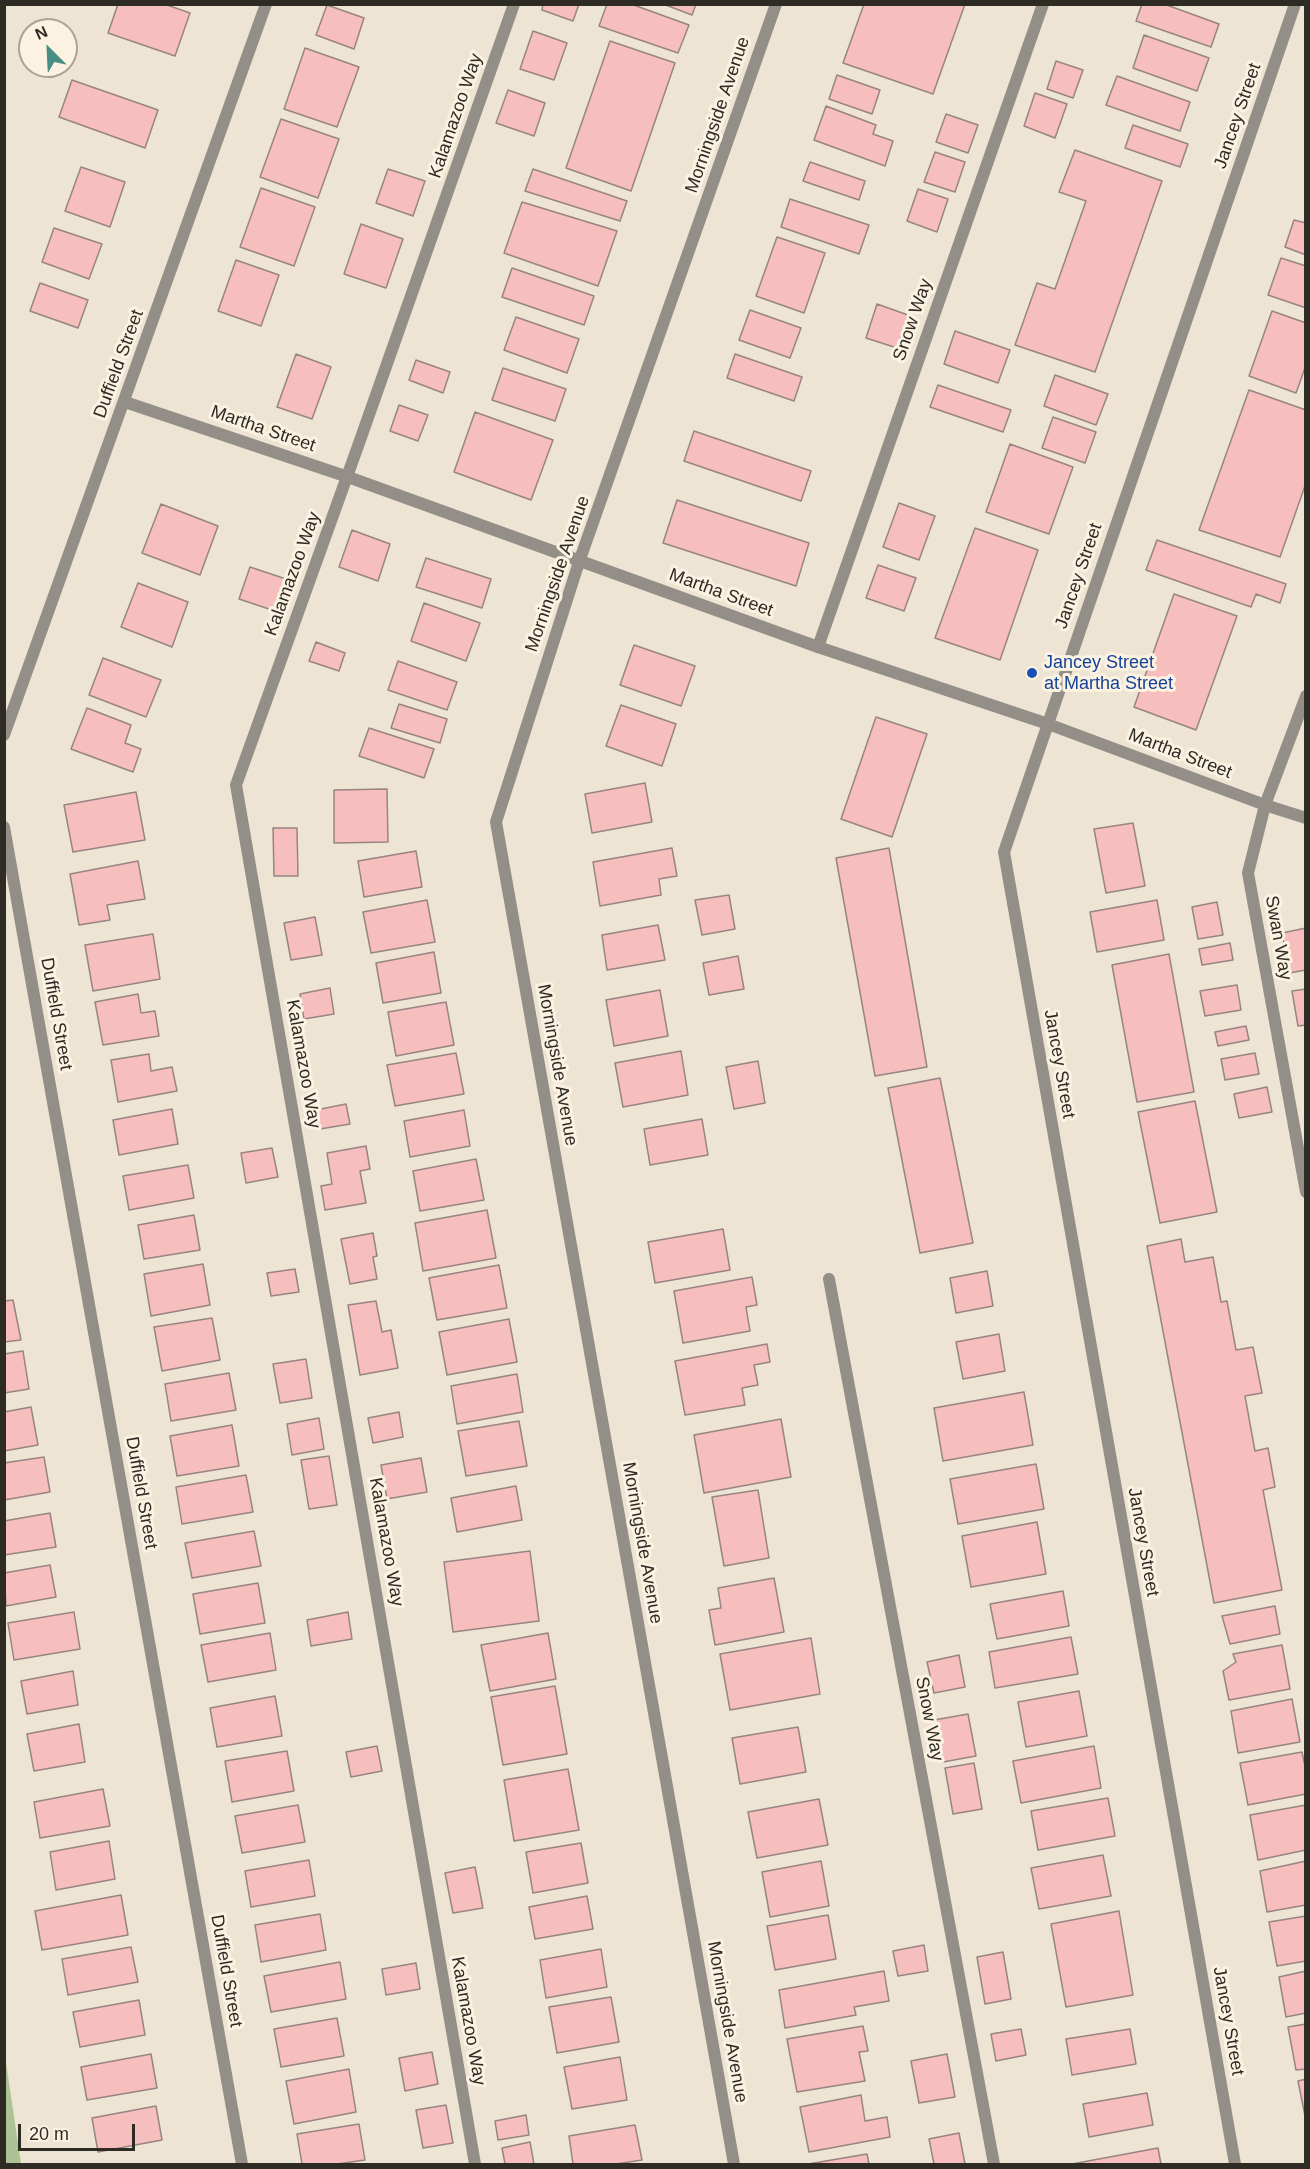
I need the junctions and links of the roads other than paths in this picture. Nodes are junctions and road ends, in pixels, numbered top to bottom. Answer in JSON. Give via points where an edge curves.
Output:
{"nodes":[{"id":1,"x":266,"y":4,"type":"edge"},
{"id":2,"x":514,"y":4,"type":"edge"},
{"id":3,"x":776,"y":4,"type":"edge"},
{"id":4,"x":1043,"y":4,"type":"edge"},
{"id":5,"x":1295,"y":4,"type":"edge"},
{"id":6,"x":124,"y":402,"type":"junction"},
{"id":7,"x":348,"y":477,"type":"junction"},
{"id":8,"x":579,"y":562,"type":"junction"},
{"id":9,"x":818,"y":647,"type":"junction"},
{"id":10,"x":1305,"y":696,"type":"edge"},
{"id":11,"x":1048,"y":724,"type":"junction"},
{"id":12,"x":4,"y":735,"type":"edge"},
{"id":13,"x":1265,"y":805,"type":"junction"},
{"id":14,"x":1305,"y":818,"type":"edge"},
{"id":15,"x":4,"y":827,"type":"edge"},
{"id":16,"x":1305,"y":1192,"type":"edge"},
{"id":17,"x":829,"y":1279,"type":"dead end"},
{"id":18,"x":242,"y":2164,"type":"edge"},
{"id":19,"x":475,"y":2164,"type":"edge"},
{"id":20,"x":734,"y":2164,"type":"edge"},
{"id":21,"x":994,"y":2164,"type":"edge"},
{"id":22,"x":1235,"y":2164,"type":"edge"}],
"edges":[{"from":1,"to":6,"type":"street","name":"Duffield Street"},
{"from":2,"to":7,"type":"street","name":"Kalamazoo Way"},
{"from":3,"to":8,"type":"street","name":"Morningside Avenue"},
{"from":4,"to":9,"type":"street","name":"Snow Way"},
{"from":5,"to":11,"type":"street","name":"Jancey Street"},
{"from":6,"to":7,"type":"street","name":"Martha Street"},
{"from":6,"to":12,"type":"street","name":"Duffield Street"},
{"from":7,"to":8,"type":"street","name":"Martha Street"},
{"from":7,"to":19,"type":"street","name":"Kalamazoo Way","via":[[236,785]]},
{"from":8,"to":9,"type":"street","name":"Martha Street"},
{"from":8,"to":20,"type":"street","name":"Morningside Avenue","via":[[496,822]]},
{"from":9,"to":11,"type":"street","name":"Martha Street"},
{"from":10,"to":13,"type":"street","name":"Swan Way"},
{"from":11,"to":13,"type":"street","name":"Martha Street"},
{"from":11,"to":22,"type":"street","name":"Jancey Street","via":[[1004,852]]},
{"from":13,"to":14,"type":"street","name":"Martha Street"},
{"from":13,"to":16,"type":"street","name":"Swan Way","via":[[1248,873]]},
{"from":15,"to":18,"type":"street","name":"Duffield Street"},
{"from":17,"to":21,"type":"street","name":"Snow Way"}]}
